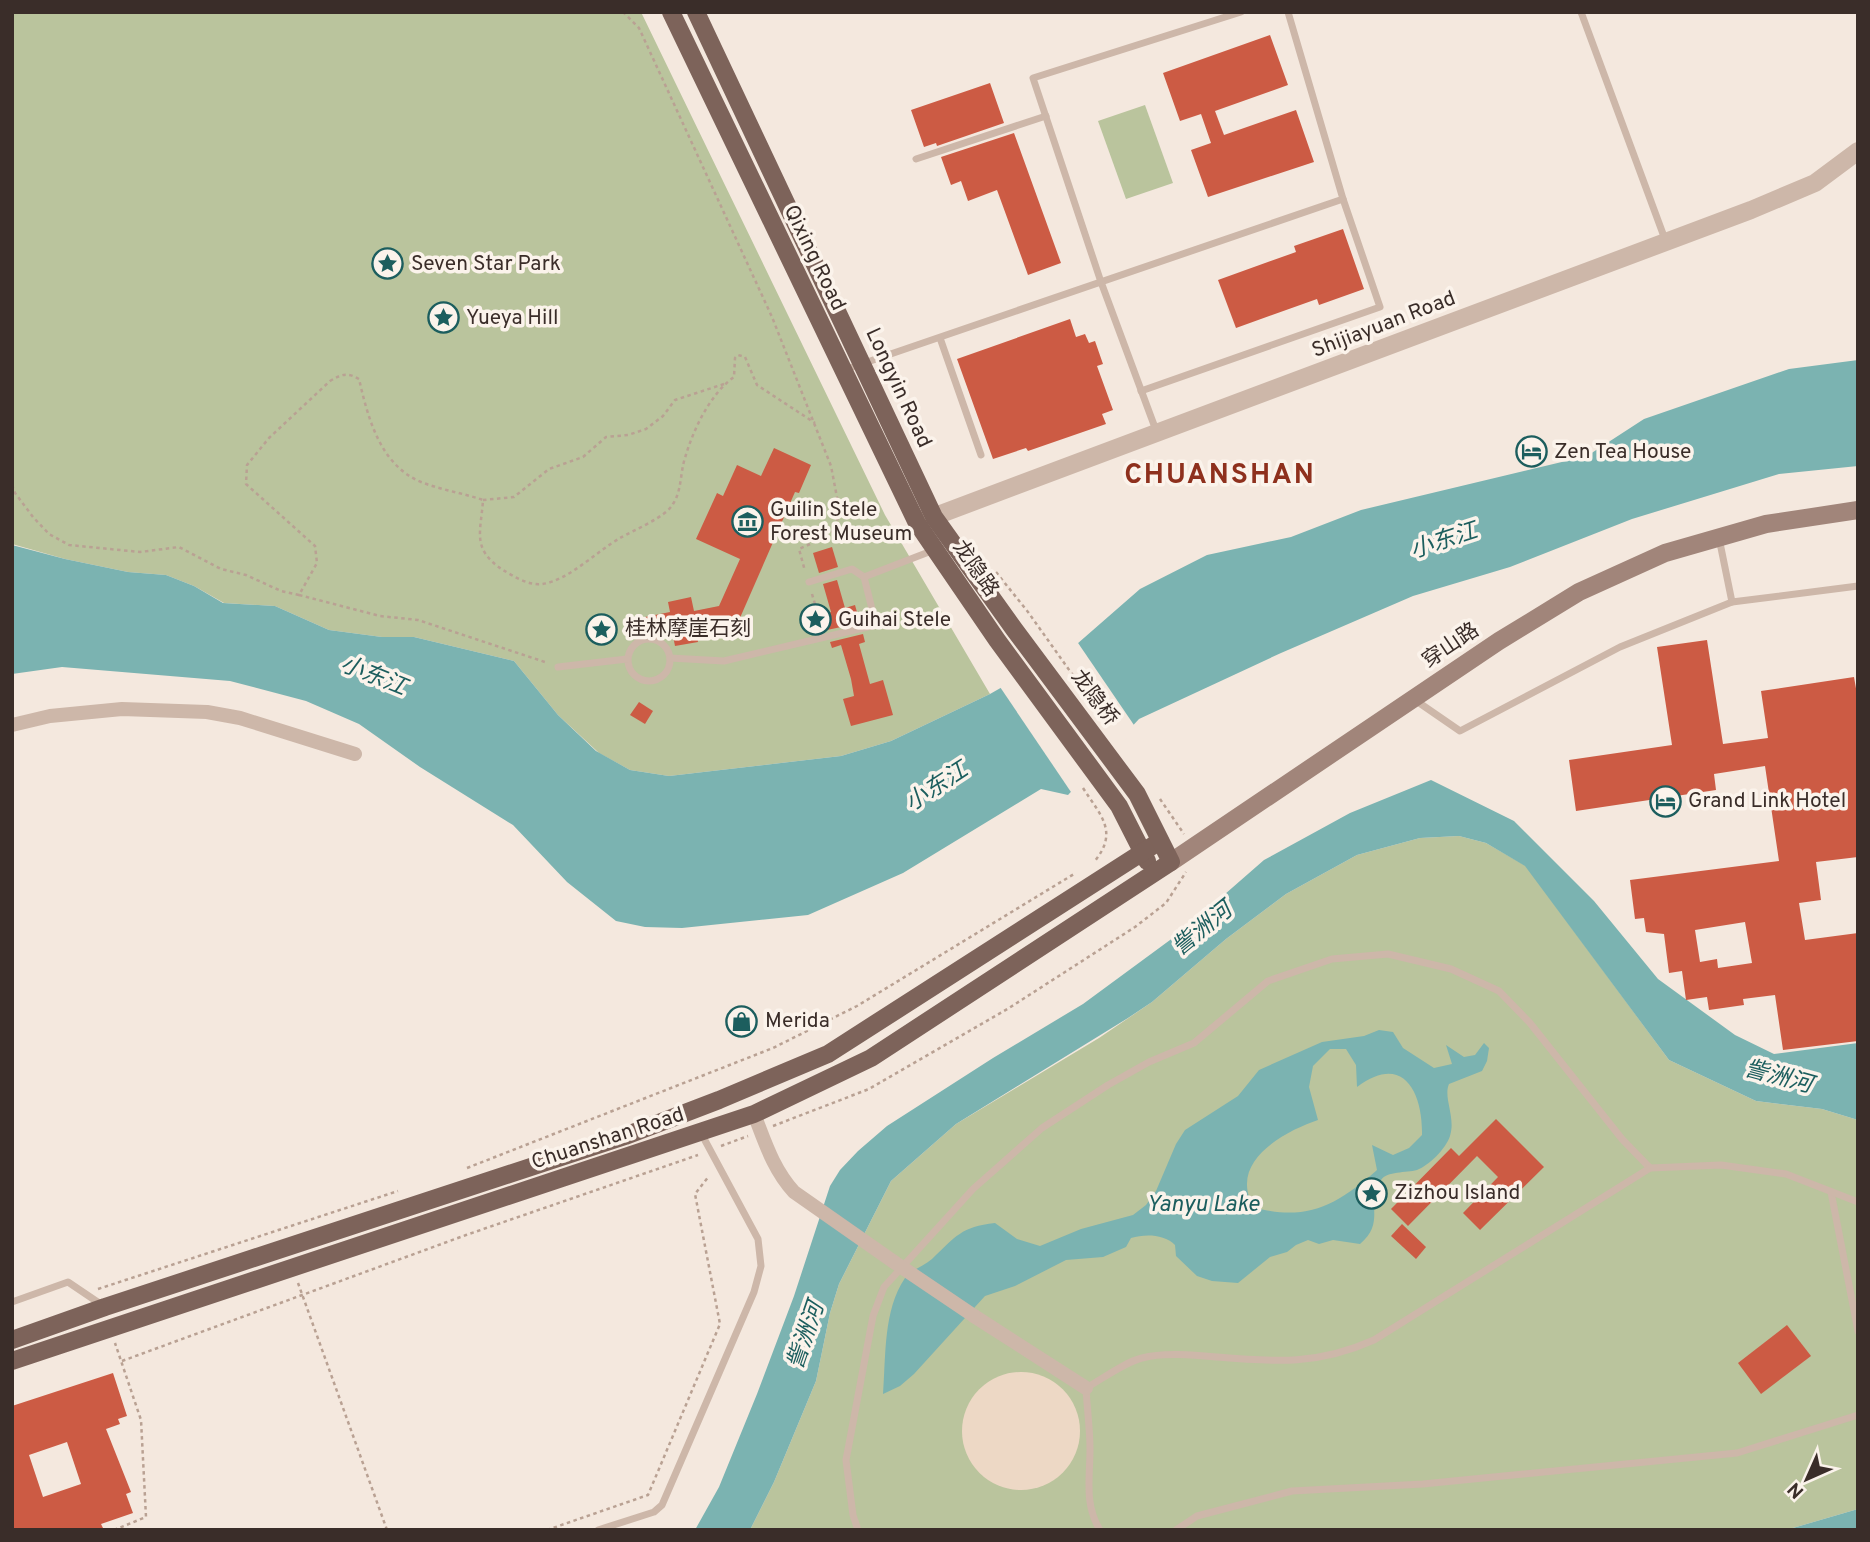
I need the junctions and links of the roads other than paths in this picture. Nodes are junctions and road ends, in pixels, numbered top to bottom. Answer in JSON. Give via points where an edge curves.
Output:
{"nodes":[{"id":1,"x":671,"y":12,"type":"edge"},
{"id":2,"x":696,"y":12,"type":"edge"},
{"id":3,"x":1241,"y":12,"type":"edge"},
{"id":4,"x":1288,"y":12,"type":"edge"},
{"id":5,"x":1581,"y":12,"type":"edge"},
{"id":6,"x":1046,"y":116,"type":"junction"},
{"id":7,"x":1858,"y":151,"type":"edge"},
{"id":8,"x":916,"y":159,"type":"dead end"},
{"id":9,"x":1343,"y":199,"type":"junction"},
{"id":10,"x":1667,"y":243,"type":"junction"},
{"id":11,"x":1101,"y":282,"type":"junction"},
{"id":12,"x":940,"y":338,"type":"junction"},
{"id":13,"x":862,"y":364,"type":"junction"},
{"id":14,"x":843,"y":370,"type":"junction"},
{"id":15,"x":1142,"y":391,"type":"junction"},
{"id":16,"x":1157,"y":433,"type":"junction"},
{"id":17,"x":981,"y":455,"type":"dead end"},
{"id":18,"x":1857,"y":514,"type":"edge"},
{"id":19,"x":934,"y":517,"type":"junction"},
{"id":20,"x":917,"y":523,"type":"junction"},
{"id":21,"x":1719,"y":537,"type":"junction"},
{"id":22,"x":934,"y":550,"type":"junction"},
{"id":23,"x":864,"y":577,"type":"junction"},
{"id":24,"x":808,"y":582,"type":"road end"},
{"id":25,"x":1858,"y":586,"type":"edge"},
{"id":26,"x":1732,"y":602,"type":"junction"},
{"id":27,"x":1014,"y":629,"type":"joint"},
{"id":28,"x":997,"y":640,"type":"joint"},
{"id":29,"x":670,"y":658,"type":"junction"},
{"id":30,"x":627,"y":659,"type":"junction"},
{"id":31,"x":558,"y":667,"type":"road end"},
{"id":32,"x":1413,"y":699,"type":"junction"},
{"id":33,"x":12,"y":725,"type":"edge"},
{"id":34,"x":355,"y":754,"type":"dead end"},
{"id":35,"x":1160,"y":841,"type":"junction"},
{"id":36,"x":1142,"y":854,"type":"junction"},
{"id":37,"x":1171,"y":862,"type":"junction"},
{"id":38,"x":1154,"y":873,"type":"junction"},
{"id":39,"x":754,"y":1114,"type":"junction"},
{"id":40,"x":700,"y":1132,"type":"junction"},
{"id":41,"x":1650,"y":1168,"type":"junction"},
{"id":42,"x":1830,"y":1192,"type":"junction"},
{"id":43,"x":1858,"y":1202,"type":"edge"},
{"id":44,"x":12,"y":1302,"type":"edge"},
{"id":45,"x":105,"y":1307,"type":"junction"},
{"id":46,"x":1858,"y":1331,"type":"edge"},
{"id":47,"x":12,"y":1340,"type":"edge"},
{"id":48,"x":12,"y":1361,"type":"edge"},
{"id":49,"x":1086,"y":1388,"type":"junction"},
{"id":50,"x":1858,"y":1415,"type":"edge"},
{"id":51,"x":598,"y":1530,"type":"edge"},
{"id":52,"x":858,"y":1530,"type":"edge"},
{"id":53,"x":1100,"y":1530,"type":"edge"},
{"id":54,"x":1176,"y":1530,"type":"edge"}],
"edges":[{"from":1,"to":14,"type":"main road","name":"Qixing Road"},
{"from":2,"to":13,"type":"main road","name":"Longyin Road"},
{"from":3,"to":6,"type":"lane","via":[[1033,78]]},
{"from":4,"to":9,"type":"lane"},
{"from":5,"to":10,"type":"lane"},
{"from":6,"to":8,"type":"lane"},
{"from":6,"to":11,"type":"lane"},
{"from":7,"to":10,"type":"street","name":"Shijiayuan Road","via":[[1815,183]]},
{"from":9,"to":11,"type":"lane"},
{"from":9,"to":15,"type":"lane","via":[[1380,307]]},
{"from":10,"to":16,"type":"street","name":"Shijiayuan Road"},
{"from":11,"to":12,"type":"lane"},
{"from":11,"to":15,"type":"lane"},
{"from":12,"to":13,"type":"lane"},
{"from":12,"to":17,"type":"lane"},
{"from":13,"to":14,"type":"lane"},
{"from":13,"to":19,"type":"main road","name":"Longyin Road"},
{"from":14,"to":20,"type":"main road","name":"Qixing Road"},
{"from":15,"to":16,"type":"lane"},
{"from":16,"to":19,"type":"street","name":"Shijiayuan Road"},
{"from":18,"to":21,"type":"main road","name":"穿山路","via":[[1766,524]]},
{"from":19,"to":20,"type":"street","name":"Shijiayuan Road"},
{"from":19,"to":27,"type":"main road","name":"龙隐路"},
{"from":20,"to":22,"type":"main road","name":"龙隐路"},
{"from":21,"to":26,"type":"lane"},
{"from":21,"to":32,"type":"main road","name":"穿山路","via":[[1665,553],[1579,592]]},
{"from":22,"to":23,"type":"lane"},
{"from":22,"to":28,"type":"main road","name":"龙隐路"},
{"from":23,"to":24,"type":"lane","via":[[852,569]]},
{"from":23,"to":29,"type":"lane","via":[[876,625],[724,662]]},
{"from":25,"to":26,"type":"lane"},
{"from":26,"to":32,"type":"lane","via":[[1620,647],[1460,731]]},
{"from":27,"to":35,"type":"main road","name":"龙隐桥","via":[[1137,794]]},
{"from":28,"to":36,"type":"main road","name":"龙隐桥","via":[[1119,806]]},
{"from":29,"to":30,"type":"lane","via":[[663,644],[651,638],[632,646]]},
{"from":29,"to":30,"type":"lane","via":[[663,676],[650,681],[636,677]]},
{"from":30,"to":31,"type":"lane"},
{"from":32,"to":37,"type":"main road","name":"穿山路"},
{"from":33,"to":34,"type":"street","via":[[122,709],[207,712]]},
{"from":35,"to":36,"type":"main road","name":"Chuanshan Road"},
{"from":35,"to":37,"type":"main road"},
{"from":36,"to":38,"type":"main road"},
{"from":36,"to":45,"type":"main road","name":"Chuanshan Road","via":[[828,1054],[625,1136]]},
{"from":37,"to":38,"type":"main road","name":"Chuanshan Road"},
{"from":38,"to":39,"type":"main road","name":"Chuanshan Road","via":[[871,1058]]},
{"from":39,"to":40,"type":"main road","name":"Chuanshan Road"},
{"from":39,"to":49,"type":"street","bridge":true,"via":[[777,1171],[794,1192]]},
{"from":40,"to":48,"type":"main road","name":"Chuanshan Road"},
{"from":40,"to":51,"type":"lane","via":[[758,1238],[761,1266],[662,1505],[654,1512]]},
{"from":41,"to":42,"type":"lane","via":[[1721,1164],[1786,1174]]},
{"from":41,"to":49,"type":"lane","via":[[1348,1352],[1317,1359],[1190,1354],[1143,1357]]},
{"from":41,"to":52,"type":"lane","via":[[1499,991],[1451,969],[1388,954],[1332,959],[1268,981],[1194,1043],[1149,1062],[1042,1128],[973,1189],[884,1287],[873,1316],[846,1460]]},
{"from":42,"to":43,"type":"lane"},
{"from":42,"to":46,"type":"lane"},
{"from":44,"to":45,"type":"lane","via":[[68,1282]]},
{"from":45,"to":47,"type":"main road","name":"Chuanshan Road"},
{"from":49,"to":53,"type":"lane","via":[[1089,1503]]},
{"from":50,"to":54,"type":"lane","via":[[1737,1453],[1423,1484],[1292,1491],[1197,1516]]}]}
